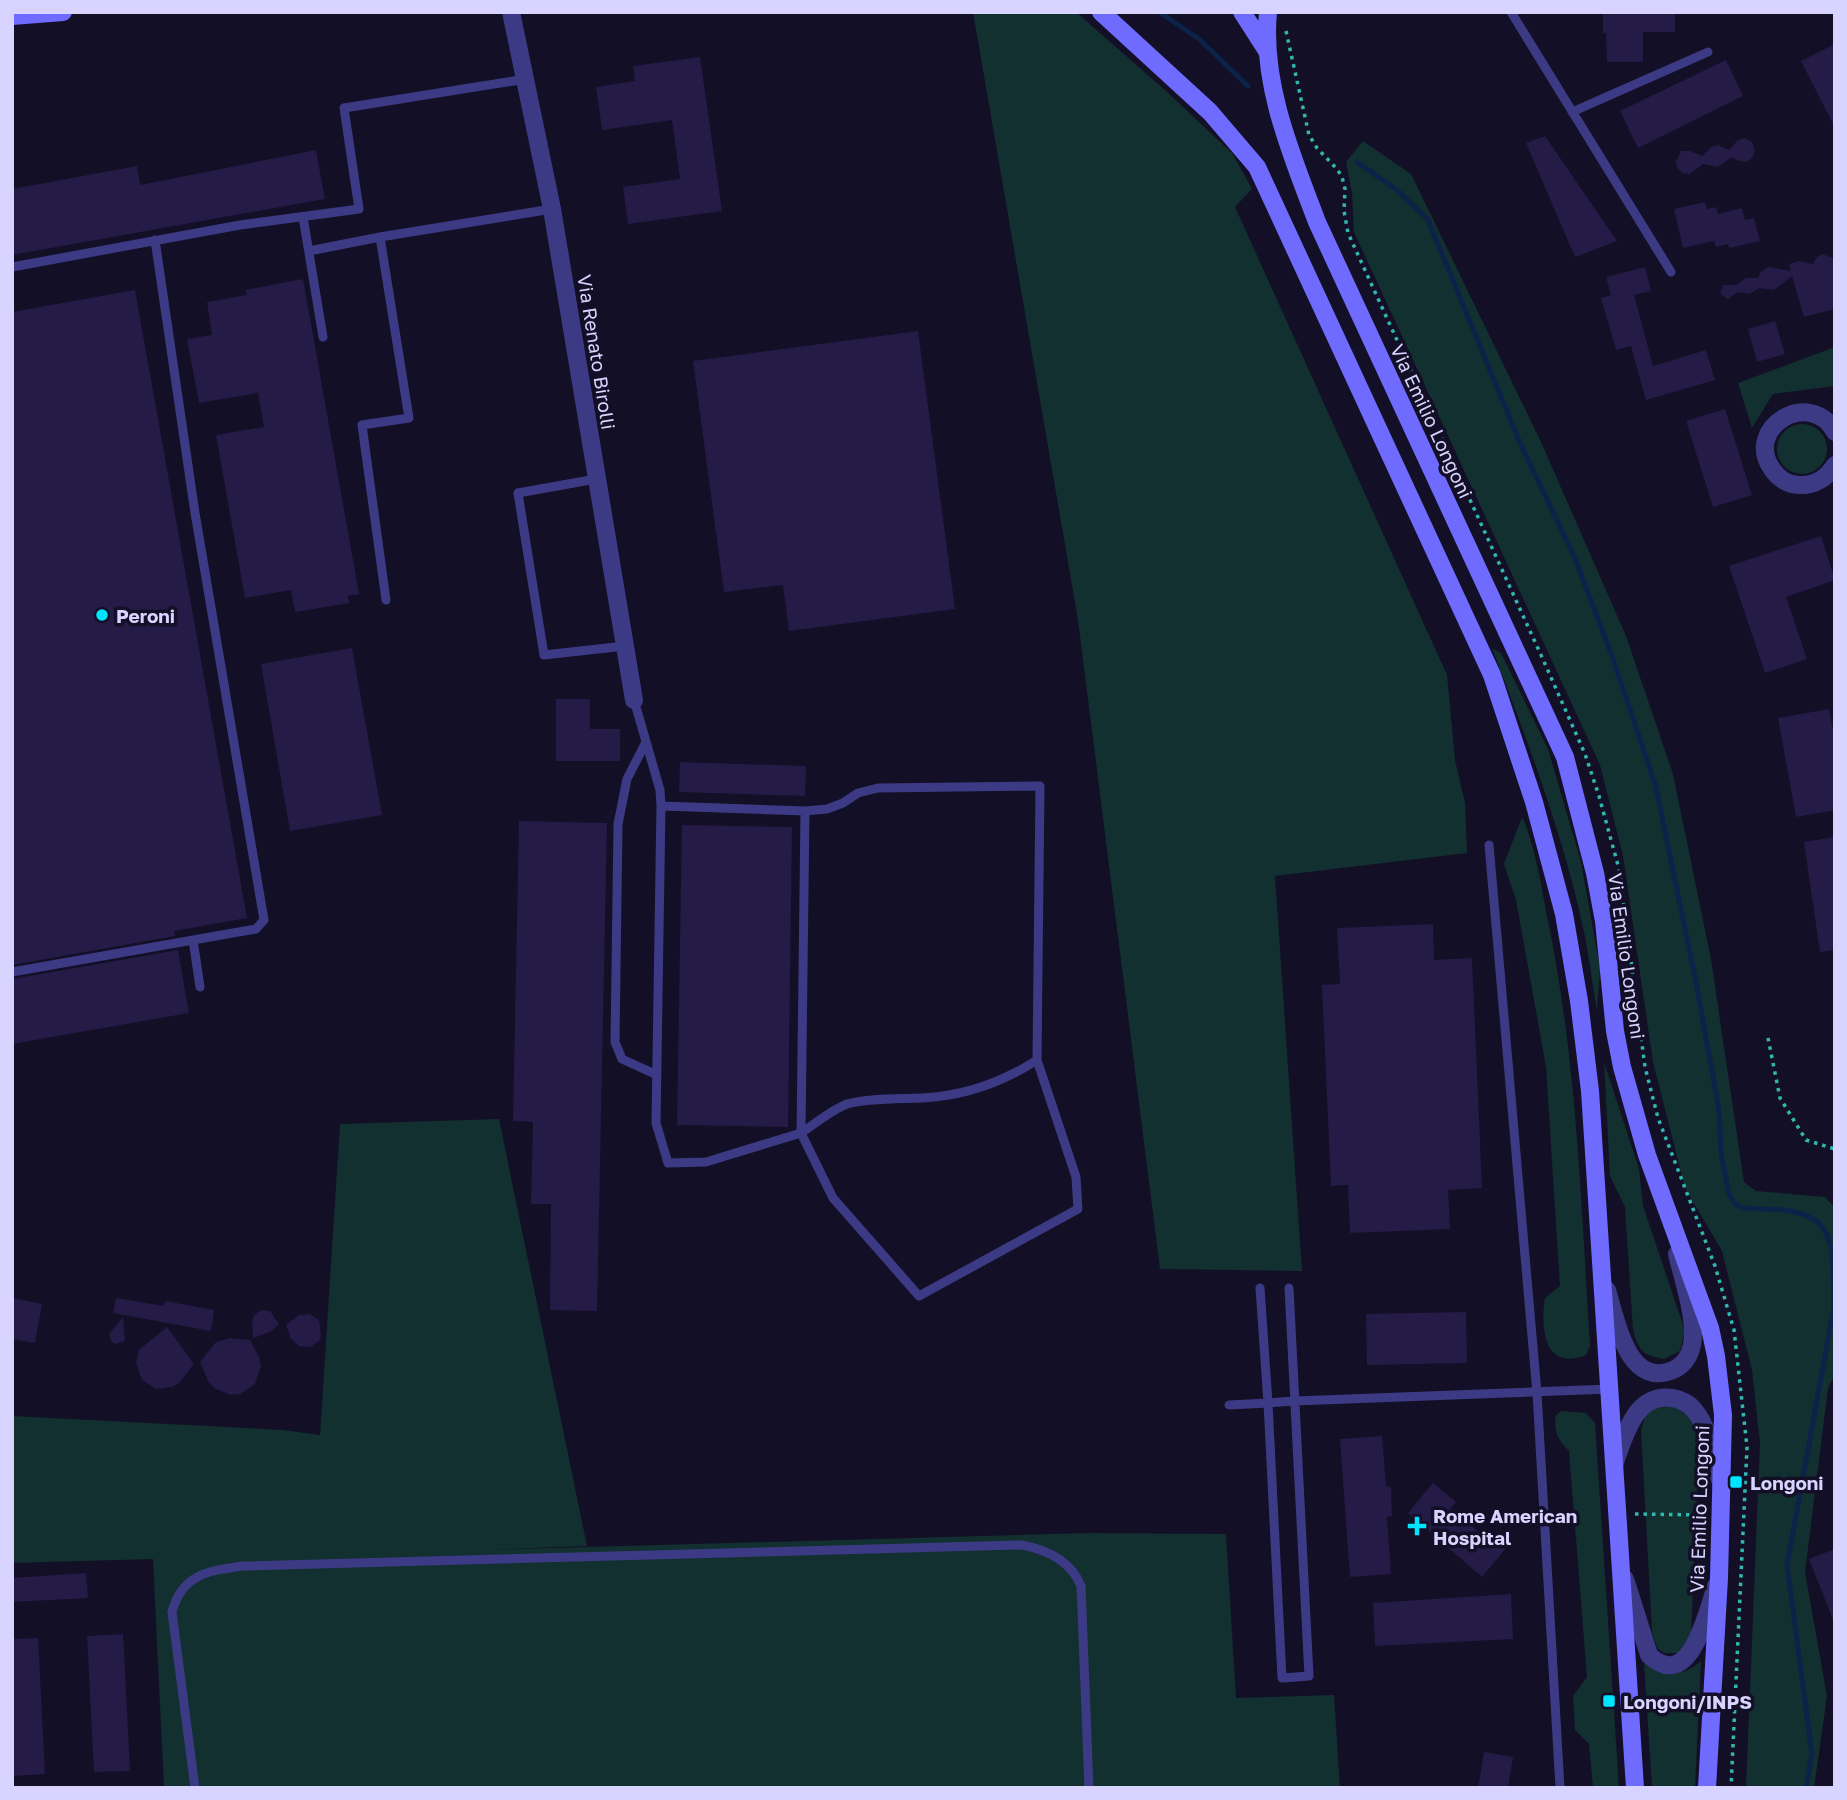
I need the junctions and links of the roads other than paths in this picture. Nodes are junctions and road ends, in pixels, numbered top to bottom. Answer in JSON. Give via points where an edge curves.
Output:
{"nodes":[{"id":1,"x":63,"y":12,"type":"edge"},
{"id":2,"x":510,"y":12,"type":"edge"},
{"id":3,"x":1101,"y":12,"type":"edge"},
{"id":4,"x":1241,"y":12,"type":"edge"},
{"id":5,"x":1268,"y":12,"type":"edge"},
{"id":6,"x":1511,"y":12,"type":"edge"},
{"id":7,"x":12,"y":16,"type":"edge"},
{"id":8,"x":1267,"y":51,"type":"junction"},
{"id":9,"x":1708,"y":52,"type":"dead end"},
{"id":10,"x":526,"y":79,"type":"junction"},
{"id":11,"x":1572,"y":112,"type":"junction"},
{"id":12,"x":552,"y":209,"type":"junction"},
{"id":13,"x":303,"y":217,"type":"junction"},
{"id":14,"x":380,"y":237,"type":"junction"},
{"id":15,"x":155,"y":240,"type":"junction"},
{"id":16,"x":309,"y":251,"type":"junction"},
{"id":17,"x":12,"y":267,"type":"edge"},
{"id":18,"x":1671,"y":272,"type":"dead end"},
{"id":19,"x":323,"y":337,"type":"dead end"},
{"id":20,"x":1835,"y":432,"type":"edge"},
{"id":21,"x":1835,"y":465,"type":"edge"},
{"id":22,"x":596,"y":479,"type":"junction"},
{"id":23,"x":386,"y":600,"type":"dead end"},
{"id":24,"x":625,"y":646,"type":"junction"},
{"id":25,"x":634,"y":700,"type":"joint"},
{"id":26,"x":646,"y":742,"type":"junction"},
{"id":27,"x":661,"y":806,"type":"junction"},
{"id":28,"x":805,"y":811,"type":"junction"},
{"id":29,"x":1489,"y":845,"type":"dead end"},
{"id":30,"x":193,"y":940,"type":"junction"},
{"id":31,"x":12,"y":972,"type":"edge"},
{"id":32,"x":200,"y":987,"type":"dead end"},
{"id":33,"x":1038,"y":1060,"type":"junction"},
{"id":34,"x":657,"y":1075,"type":"junction"},
{"id":35,"x":802,"y":1133,"type":"junction"},
{"id":36,"x":1669,"y":1212,"type":"junction"},
{"id":37,"x":1601,"y":1273,"type":"junction"},
{"id":38,"x":1260,"y":1288,"type":"dead end"},
{"id":39,"x":1289,"y":1288,"type":"dead end"},
{"id":40,"x":1610,"y":1389,"type":"junction"},
{"id":41,"x":1537,"y":1393,"type":"junction"},
{"id":42,"x":1294,"y":1401,"type":"junction"},
{"id":43,"x":1268,"y":1403,"type":"junction"},
{"id":44,"x":1229,"y":1405,"type":"dead end"},
{"id":45,"x":1615,"y":1462,"type":"junction"},
{"id":46,"x":1721,"y":1485,"type":"junction"},
{"id":47,"x":1622,"y":1573,"type":"junction"},
{"id":48,"x":1719,"y":1578,"type":"junction"},
{"id":49,"x":195,"y":1788,"type":"edge"},
{"id":50,"x":1089,"y":1788,"type":"edge"},
{"id":51,"x":1560,"y":1788,"type":"edge"},
{"id":52,"x":1635,"y":1788,"type":"edge"},
{"id":53,"x":1707,"y":1788,"type":"edge"}],
"edges":[{"from":1,"to":7,"type":"street"},
{"from":2,"to":10,"type":"street","name":"Via Renato Birolli"},
{"from":3,"to":37,"type":"street","via":[[1210,113],[1257,167],[1492,675],[1534,802],[1564,914],[1590,1091]]},
{"from":4,"to":8,"type":"street"},
{"from":5,"to":8,"type":"street","name":"Via Emilio Longoni"},
{"from":6,"to":11,"type":"lane"},
{"from":8,"to":36,"type":"street","name":"Via Emilio Longoni","via":[[1276,101],[1317,222],[1565,757],[1604,921],[1622,1067]]},
{"from":9,"to":11,"type":"lane"},
{"from":10,"to":12,"type":"street","name":"Via Renato Birolli"},
{"from":10,"to":13,"type":"lane","via":[[344,108],[359,209]]},
{"from":11,"to":18,"type":"lane"},
{"from":12,"to":14,"type":"lane"},
{"from":12,"to":22,"type":"street","name":"Via Renato Birolli"},
{"from":13,"to":15,"type":"lane"},
{"from":13,"to":16,"type":"lane"},
{"from":14,"to":16,"type":"lane"},
{"from":14,"to":23,"type":"lane","via":[[409,418],[362,425]]},
{"from":15,"to":17,"type":"lane"},
{"from":15,"to":30,"type":"lane","via":[[197,526],[264,920],[256,929]]},
{"from":16,"to":19,"type":"lane"},
{"from":20,"to":21,"type":"street","via":[[1816,414],[1791,414],[1771,428],[1765,452],[1775,474],[1797,485],[1821,481]]},
{"from":22,"to":24,"type":"street","name":"Via Renato Birolli"},
{"from":22,"to":24,"type":"lane","via":[[518,493],[544,655]]},
{"from":24,"to":25,"type":"street","name":"Via Renato Birolli"},
{"from":25,"to":26,"type":"lane"},
{"from":26,"to":27,"type":"lane"},
{"from":26,"to":34,"type":"lane","via":[[626,779],[618,824],[615,1042],[622,1059]]},
{"from":27,"to":28,"type":"lane"},
{"from":27,"to":34,"type":"lane"},
{"from":28,"to":33,"type":"lane","via":[[827,809],[878,788],[1040,786]]},
{"from":28,"to":35,"type":"lane"},
{"from":29,"to":41,"type":"lane"},
{"from":30,"to":31,"type":"lane"},
{"from":30,"to":32,"type":"lane"},
{"from":33,"to":35,"type":"lane","via":[[1011,1077],[973,1090],[846,1105]]},
{"from":33,"to":35,"type":"lane","via":[[1076,1177],[1078,1209],[919,1296],[833,1198]]},
{"from":34,"to":35,"type":"lane","via":[[656,1123],[668,1163],[706,1162]]},
{"from":36,"to":37,"type":"street","via":[[1692,1325],[1691,1350],[1681,1365],[1659,1373],[1632,1359]]},
{"from":36,"to":46,"type":"street","name":"Via Emilio Longoni","via":[[1716,1356],[1723,1415]]},
{"from":37,"to":40,"type":"street"},
{"from":38,"to":43,"type":"lane"},
{"from":39,"to":42,"type":"lane"},
{"from":40,"to":41,"type":"lane"},
{"from":40,"to":45,"type":"street"},
{"from":41,"to":42,"type":"lane"},
{"from":41,"to":51,"type":"lane"},
{"from":42,"to":43,"type":"lane"},
{"from":42,"to":43,"type":"lane","via":[[1309,1676],[1282,1678]]},
{"from":43,"to":44,"type":"lane"},
{"from":45,"to":46,"type":"street","via":[[1640,1409],[1659,1399],[1676,1399],[1689,1405],[1700,1419]]},
{"from":45,"to":47,"type":"street"},
{"from":46,"to":48,"type":"street","name":"Via Emilio Longoni"},
{"from":47,"to":48,"type":"street","via":[[1649,1655],[1666,1664],[1681,1662],[1693,1650]]},
{"from":47,"to":52,"type":"street"},
{"from":48,"to":53,"type":"street","name":"Via Emilio Longoni"},
{"from":49,"to":50,"type":"lane","via":[[172,1612],[184,1586],[211,1572],[243,1566],[1022,1545],[1063,1561],[1081,1586]]}]}
